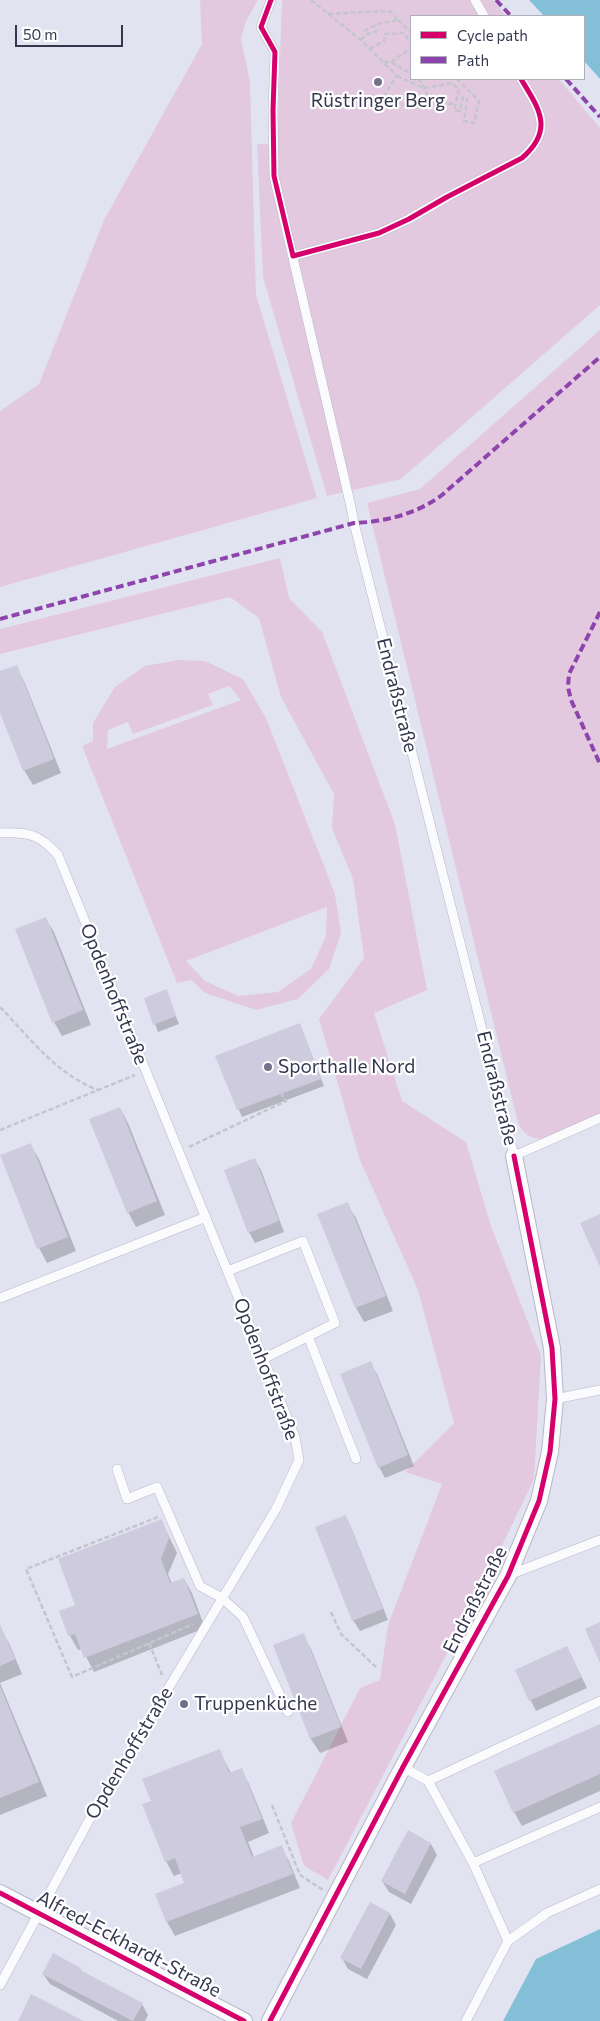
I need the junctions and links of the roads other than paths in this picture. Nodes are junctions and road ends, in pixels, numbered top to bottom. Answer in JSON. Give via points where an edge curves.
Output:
{"nodes":[{"id":1,"x":271,"y":0,"type":"edge"},
{"id":2,"x":475,"y":0,"type":"edge"},
{"id":3,"x":483,"y":15,"type":"edge"},
{"id":4,"x":522,"y":80,"type":"edge"},
{"id":5,"x":293,"y":256,"type":"junction"},
{"id":6,"x":0,"y":833,"type":"edge"},
{"id":7,"x":600,"y":1118,"type":"edge"},
{"id":8,"x":514,"y":1156,"type":"junction"},
{"id":9,"x":206,"y":1217,"type":"junction"},
{"id":10,"x":228,"y":1271,"type":"junction"},
{"id":11,"x":0,"y":1298,"type":"edge"},
{"id":12,"x":308,"y":1336,"type":"junction"},
{"id":13,"x":263,"y":1358,"type":"junction"},
{"id":14,"x":600,"y":1390,"type":"edge"},
{"id":15,"x":555,"y":1399,"type":"junction"},
{"id":16,"x":356,"y":1459,"type":"dead end"},
{"id":17,"x":116,"y":1469,"type":"dead end"},
{"id":18,"x":600,"y":1540,"type":"edge"},
{"id":19,"x":508,"y":1576,"type":"junction"},
{"id":20,"x":222,"y":1598,"type":"junction"},
{"id":21,"x":600,"y":1701,"type":"edge"},
{"id":22,"x":288,"y":1712,"type":"dead end"},
{"id":23,"x":404,"y":1768,"type":"junction"},
{"id":24,"x":428,"y":1781,"type":"junction"},
{"id":25,"x":600,"y":1806,"type":"edge"},
{"id":26,"x":473,"y":1862,"type":"junction"},
{"id":27,"x":600,"y":1889,"type":"edge"},
{"id":28,"x":0,"y":1893,"type":"edge"},
{"id":29,"x":37,"y":1914,"type":"junction"},
{"id":30,"x":508,"y":1941,"type":"junction"},
{"id":31,"x":0,"y":1985,"type":"edge"},
{"id":32,"x":244,"y":2021,"type":"edge"},
{"id":33,"x":270,"y":2021,"type":"edge"},
{"id":34,"x":466,"y":2021,"type":"edge"}],
"edges":[{"from":1,"to":5,"type":"lane","name":"Endraßstraße","via":[[261,27],[275,52],[272,110],[274,176]]},
{"from":2,"to":3,"type":"lane"},
{"from":4,"to":5,"type":"lane","via":[[536,104],[542,127],[540,137],[522,158],[379,232]]},
{"from":5,"to":8,"type":"lane","name":"Endraßstraße","via":[[354,523]]},
{"from":6,"to":9,"type":"lane","name":"Opdenhoffstraße","via":[[30,834],[45,841],[58,856]]},
{"from":7,"to":8,"type":"lane"},
{"from":8,"to":15,"type":"street","name":"Endraßstraße","via":[[552,1348]]},
{"from":9,"to":10,"type":"lane","name":"Opdenhoffstraße"},
{"from":9,"to":11,"type":"lane"},
{"from":10,"to":12,"type":"lane","via":[[303,1241],[335,1323]]},
{"from":10,"to":13,"type":"lane","name":"Opdenhoffstraße"},
{"from":12,"to":13,"type":"lane"},
{"from":12,"to":16,"type":"lane"},
{"from":13,"to":20,"type":"lane","name":"Opdenhoffstraße","via":[[295,1437],[299,1460],[276,1509]]},
{"from":14,"to":15,"type":"lane"},
{"from":15,"to":19,"type":"street","name":"Endraßstraße","via":[[550,1452],[538,1501]]},
{"from":17,"to":20,"type":"lane","via":[[127,1499],[157,1487],[200,1586]]},
{"from":18,"to":19,"type":"lane"},
{"from":19,"to":23,"type":"street","name":"Endraßstraße"},
{"from":20,"to":22,"type":"lane","via":[[243,1617]]},
{"from":20,"to":29,"type":"lane","name":"Opdenhoffstraße"},
{"from":21,"to":24,"type":"lane"},
{"from":23,"to":24,"type":"lane"},
{"from":23,"to":33,"type":"street","name":"Endraßstraße"},
{"from":24,"to":26,"type":"lane"},
{"from":25,"to":26,"type":"lane"},
{"from":26,"to":30,"type":"lane"},
{"from":27,"to":30,"type":"lane","via":[[547,1912]]},
{"from":28,"to":29,"type":"street","name":"Alfred-Eckhardt-Straße"},
{"from":29,"to":31,"type":"lane","name":"Opdenhoffstraße"},
{"from":29,"to":32,"type":"street","name":"Alfred-Eckhardt-Straße"},
{"from":30,"to":34,"type":"lane"}]}
